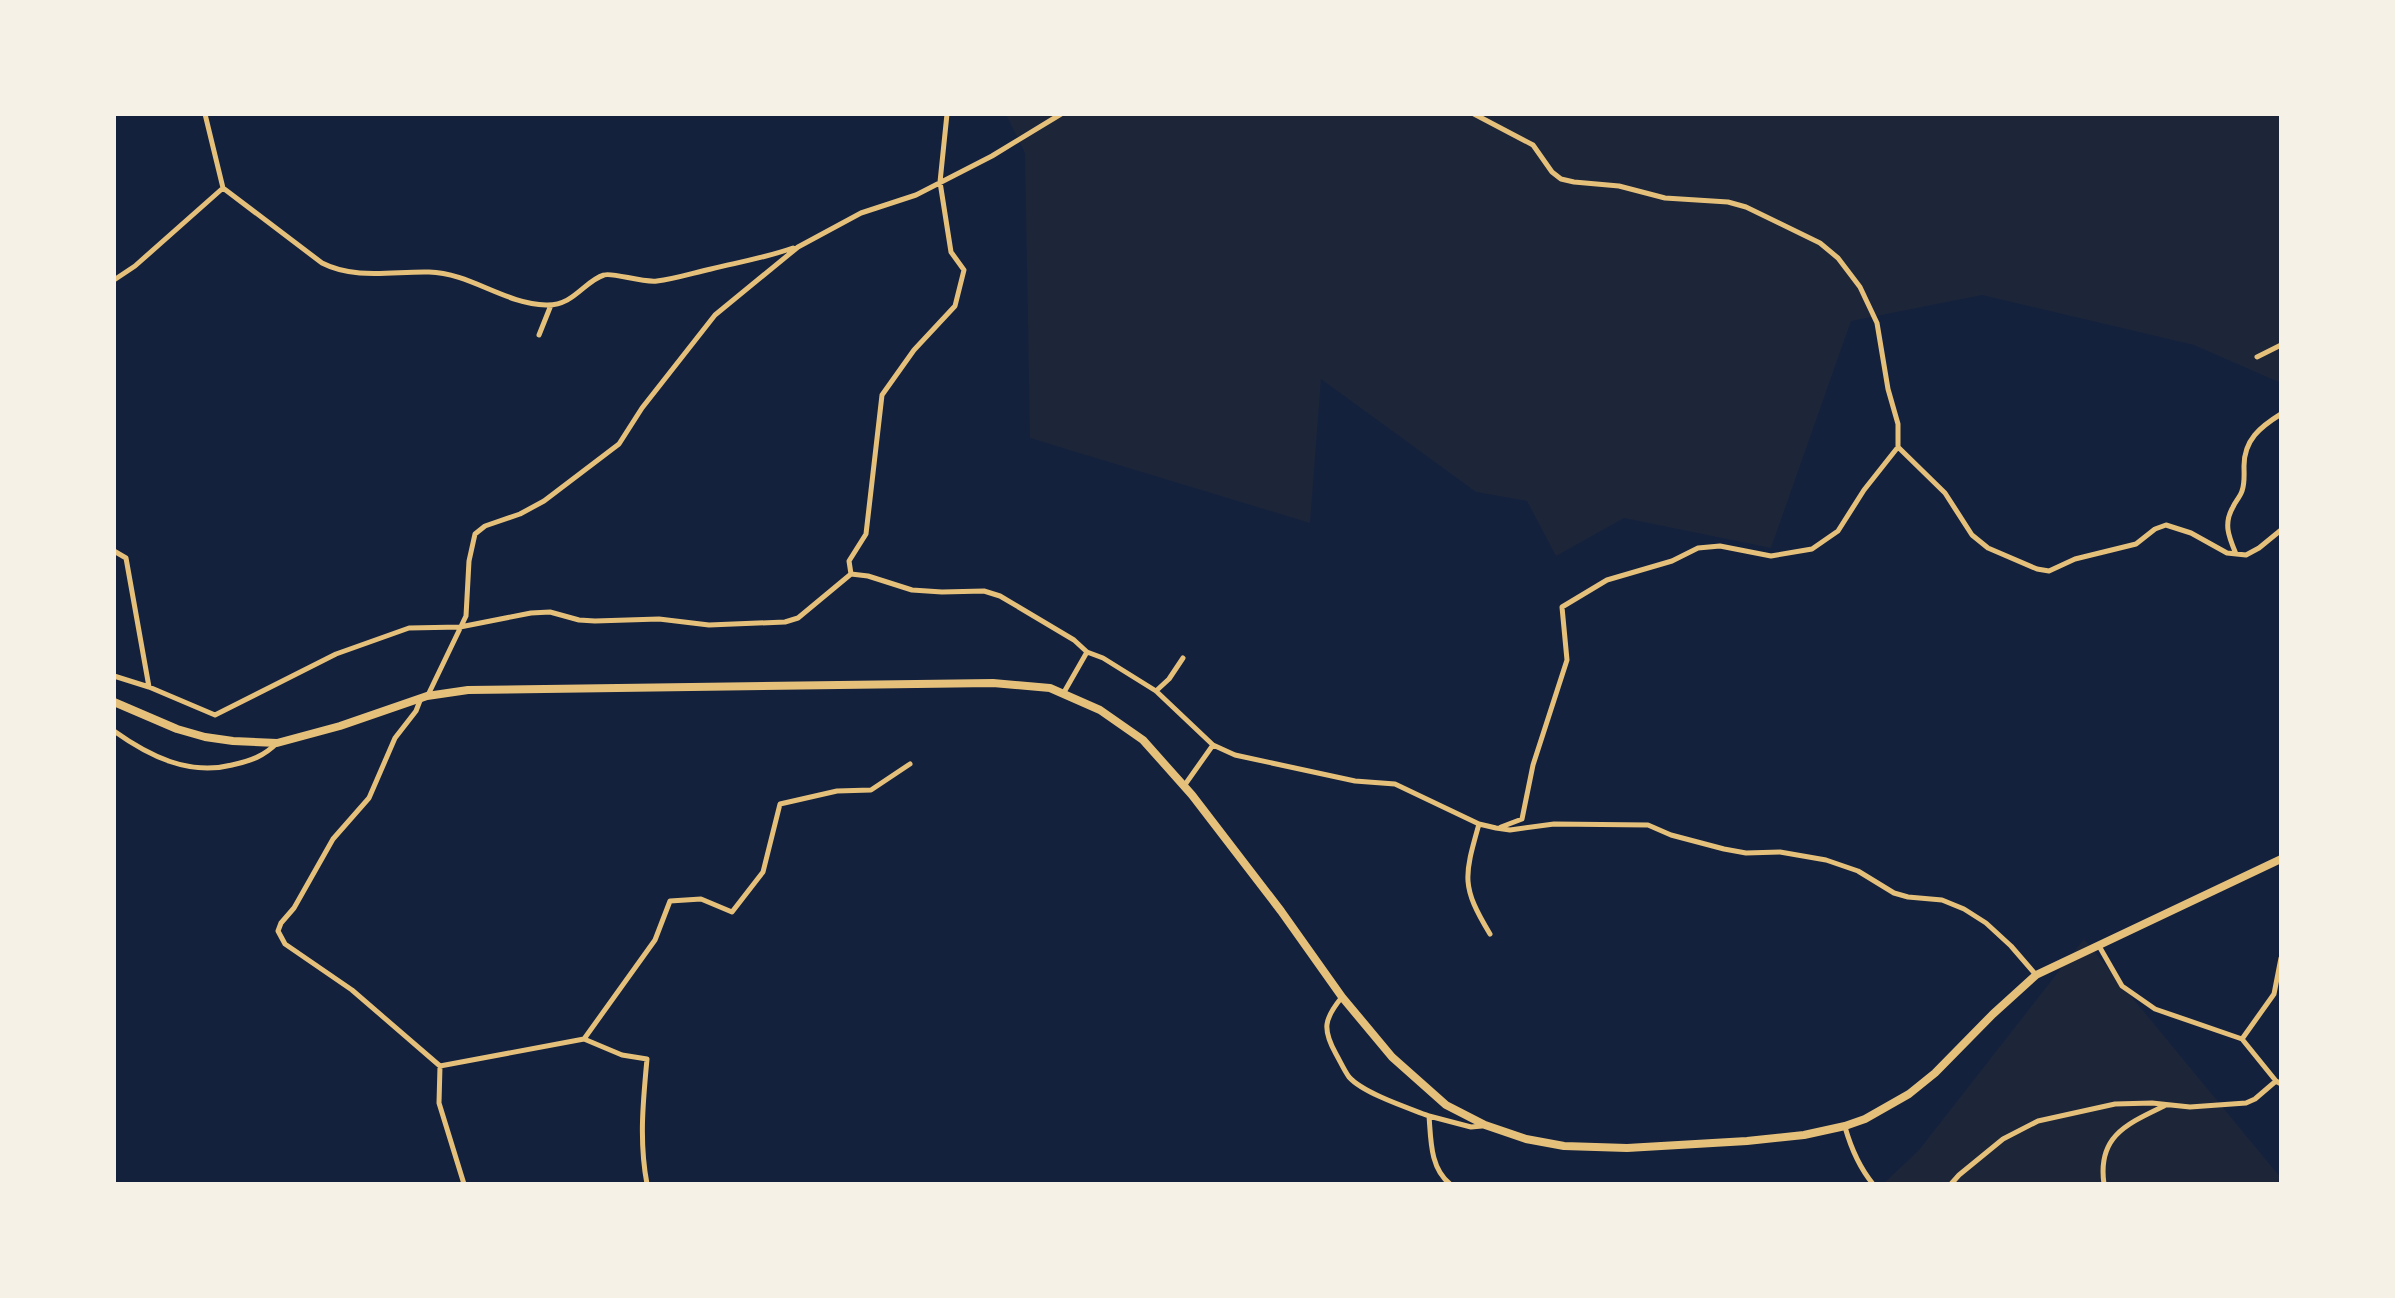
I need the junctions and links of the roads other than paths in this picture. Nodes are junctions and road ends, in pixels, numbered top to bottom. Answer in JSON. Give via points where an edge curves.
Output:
{"nodes":[{"id":1,"x":205,"y":114,"type":"edge"},
{"id":2,"x":947,"y":114,"type":"edge"},
{"id":3,"x":1061,"y":114,"type":"edge"},
{"id":4,"x":1474,"y":114,"type":"edge"},
{"id":5,"x":940,"y":182,"type":"junction"},
{"id":6,"x":223,"y":188,"type":"junction"},
{"id":7,"x":798,"y":247,"type":"junction"},
{"id":8,"x":114,"y":280,"type":"edge"},
{"id":9,"x":551,"y":305,"type":"junction"},
{"id":10,"x":539,"y":335,"type":"dead end"},
{"id":11,"x":2281,"y":345,"type":"edge"},
{"id":12,"x":2257,"y":357,"type":"dead end"},
{"id":13,"x":2281,"y":414,"type":"edge"},
{"id":14,"x":1898,"y":447,"type":"junction"},
{"id":15,"x":2281,"y":530,"type":"edge"},
{"id":16,"x":114,"y":551,"type":"edge"},
{"id":17,"x":2236,"y":554,"type":"junction"},
{"id":18,"x":851,"y":574,"type":"junction"},
{"id":19,"x":460,"y":627,"type":"junction"},
{"id":20,"x":1087,"y":652,"type":"junction"},
{"id":21,"x":1183,"y":658,"type":"dead end"},
{"id":22,"x":114,"y":676,"type":"edge"},
{"id":23,"x":149,"y":687,"type":"junction"},
{"id":24,"x":1156,"y":691,"type":"junction"},
{"id":25,"x":1063,"y":694,"type":"junction"},
{"id":26,"x":424,"y":697,"type":"junction"},
{"id":27,"x":114,"y":702,"type":"edge"},
{"id":28,"x":114,"y":731,"type":"edge"},
{"id":29,"x":277,"y":743,"type":"junction"},
{"id":30,"x":1213,"y":745,"type":"junction"},
{"id":31,"x":910,"y":764,"type":"dead end"},
{"id":32,"x":1184,"y":786,"type":"junction"},
{"id":33,"x":1479,"y":824,"type":"junction"},
{"id":34,"x":1496,"y":828,"type":"junction"},
{"id":35,"x":2281,"y":859,"type":"edge"},
{"id":36,"x":1490,"y":934,"type":"dead end"},
{"id":37,"x":2098,"y":944,"type":"junction"},
{"id":38,"x":2281,"y":958,"type":"edge"},
{"id":39,"x":2036,"y":975,"type":"junction"},
{"id":40,"x":1342,"y":997,"type":"junction"},
{"id":41,"x":584,"y":1039,"type":"junction"},
{"id":42,"x":2242,"y":1039,"type":"junction"},
{"id":43,"x":440,"y":1066,"type":"junction"},
{"id":44,"x":2279,"y":1083,"type":"edge"},
{"id":45,"x":2165,"y":1105,"type":"junction"},
{"id":46,"x":1429,"y":1116,"type":"junction"},
{"id":47,"x":1485,"y":1125,"type":"junction"},
{"id":48,"x":1845,"y":1126,"type":"junction"},
{"id":49,"x":464,"y":1184,"type":"edge"},
{"id":50,"x":647,"y":1184,"type":"edge"},
{"id":51,"x":1450,"y":1184,"type":"edge"},
{"id":52,"x":1873,"y":1184,"type":"edge"},
{"id":53,"x":1951,"y":1184,"type":"edge"},
{"id":54,"x":2104,"y":1184,"type":"edge"}],
"edges":[{"from":1,"to":6,"type":"street"},
{"from":2,"to":5,"type":"street"},
{"from":3,"to":5,"type":"street"},
{"from":4,"to":14,"type":"street","via":[[1533,145],[1561,179],[1665,198],[1728,202],[1820,243],[1838,258],[1871,305],[1898,424]]},
{"from":5,"to":7,"type":"street","via":[[861,213]]},
{"from":5,"to":18,"type":"street","via":[[951,252],[964,270],[955,306],[882,395],[866,534],[849,561]]},
{"from":6,"to":8,"type":"street"},
{"from":6,"to":9,"type":"street","via":[[334,269],[445,274],[523,301]]},
{"from":7,"to":9,"type":"street","via":[[657,281],[603,275],[575,296]]},
{"from":7,"to":19,"type":"street","via":[[715,315],[619,444],[544,501],[475,534],[466,616]]},
{"from":9,"to":10,"type":"street"},
{"from":11,"to":12,"type":"street"},
{"from":13,"to":17,"type":"street","via":[[2250,438],[2244,452],[2242,493],[2227,520]]},
{"from":14,"to":17,"type":"street","via":[[1945,493],[1972,535],[1988,548],[2037,569],[2049,571],[2136,544],[2166,525]]},
{"from":14,"to":34,"type":"street","via":[[1838,531],[1812,549],[1771,556],[1720,546],[1698,548],[1607,580],[1562,607],[1567,660],[1533,765],[1524,813],[1519,821]]},
{"from":15,"to":17,"type":"street","via":[[2246,555]]},
{"from":16,"to":23,"type":"street","via":[[126,558]]},
{"from":18,"to":19,"type":"street","via":[[798,618],[785,622],[595,621],[550,612]]},
{"from":18,"to":20,"type":"street","via":[[912,590],[1000,596]]},
{"from":19,"to":23,"type":"street","via":[[409,628],[350,649],[215,715]]},
{"from":19,"to":26,"type":"street"},
{"from":20,"to":24,"type":"street"},
{"from":20,"to":25,"type":"street"},
{"from":21,"to":24,"type":"street"},
{"from":22,"to":23,"type":"street"},
{"from":24,"to":30,"type":"street"},
{"from":25,"to":26,"type":"highway","via":[[1050,688],[977,683],[529,688]]},
{"from":25,"to":32,"type":"highway","via":[[1100,710],[1143,740]]},
{"from":26,"to":29,"type":"highway"},
{"from":26,"to":43,"type":"street","via":[[395,738],[369,798],[333,839],[278,931],[285,944],[352,990]]},
{"from":27,"to":29,"type":"highway","via":[[205,737]]},
{"from":28,"to":29,"type":"street","via":[[163,759],[194,769],[248,762]]},
{"from":30,"to":32,"type":"street"},
{"from":30,"to":33,"type":"street","via":[[1261,761],[1395,784]]},
{"from":31,"to":41,"type":"street","via":[[871,790],[837,791],[780,804],[763,872],[732,912],[701,899],[670,901],[655,940]]},
{"from":32,"to":40,"type":"highway"},
{"from":33,"to":34,"type":"street"},
{"from":33,"to":36,"type":"street","via":[[1467,885]]},
{"from":34,"to":39,"type":"street","via":[[1648,825],[1724,849],[1826,860],[1858,871],[1894,893],[1964,909],[1986,923]]},
{"from":35,"to":37,"type":"highway"},
{"from":37,"to":39,"type":"highway"},
{"from":37,"to":42,"type":"street","via":[[2122,986],[2155,1009]]},
{"from":38,"to":42,"type":"street","via":[[2274,994]]},
{"from":39,"to":48,"type":"highway","via":[[1909,1094]]},
{"from":40,"to":46,"type":"street","via":[[1326,1024],[1350,1078],[1385,1100]]},
{"from":40,"to":47,"type":"highway","via":[[1392,1057],[1446,1105]]},
{"from":41,"to":43,"type":"street"},
{"from":41,"to":50,"type":"street","via":[[647,1059],[641,1119]]},
{"from":42,"to":44,"type":"street"},
{"from":43,"to":49,"type":"street","via":[[439,1103]]},
{"from":44,"to":45,"type":"street","via":[[2246,1103]]},
{"from":45,"to":53,"type":"street","via":[[2115,1104],[2038,1121],[2003,1139]]},
{"from":45,"to":54,"type":"street","via":[[2137,1119],[2107,1146]]},
{"from":46,"to":47,"type":"street","via":[[1471,1127]]},
{"from":46,"to":51,"type":"street","via":[[1434,1159]]},
{"from":47,"to":48,"type":"highway","via":[[1564,1146],[1627,1148],[1804,1135]]},
{"from":48,"to":52,"type":"street"}]}
